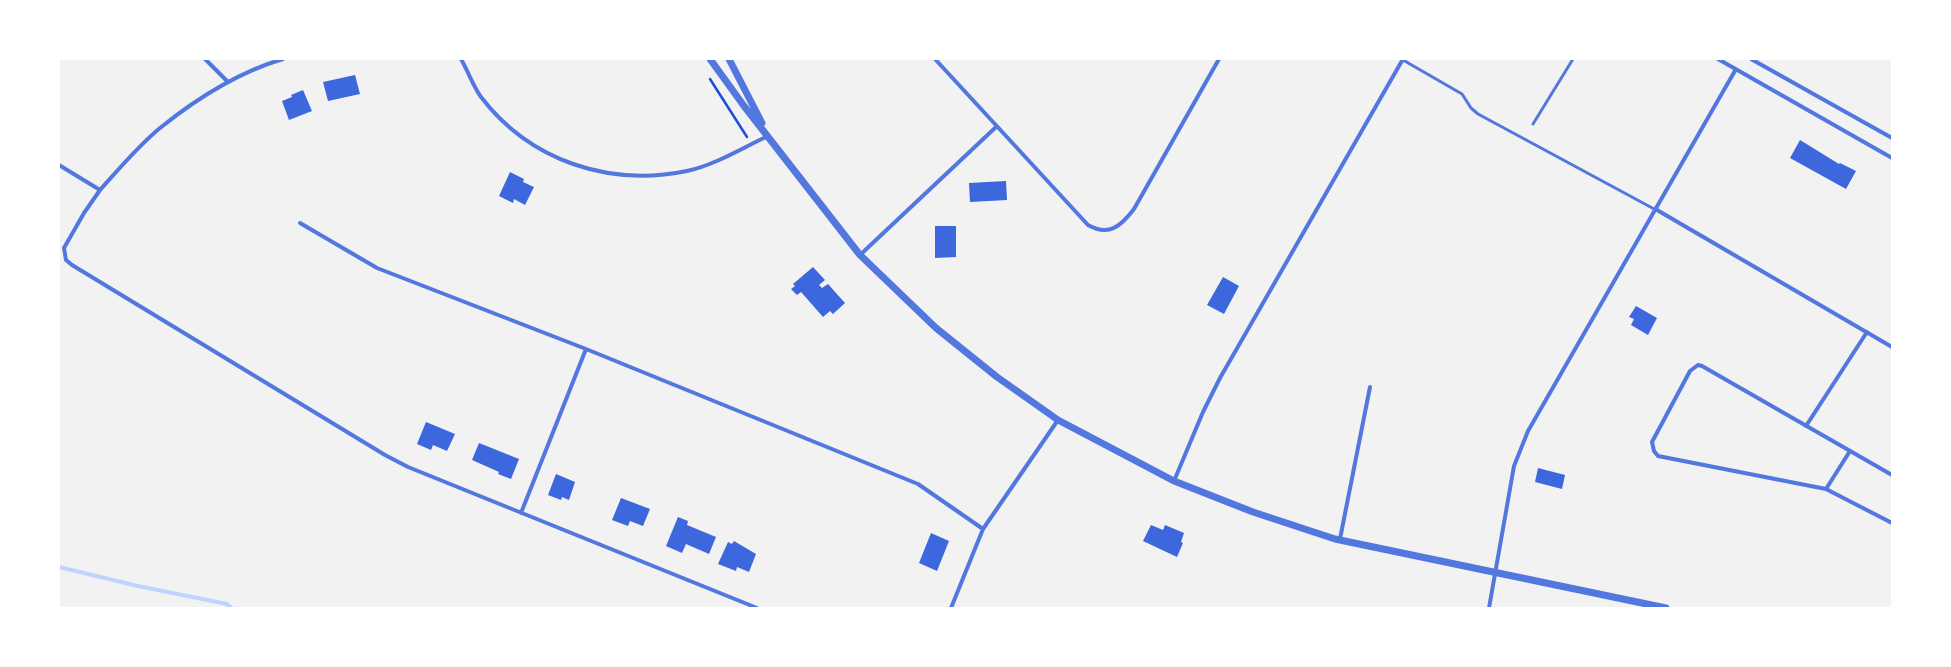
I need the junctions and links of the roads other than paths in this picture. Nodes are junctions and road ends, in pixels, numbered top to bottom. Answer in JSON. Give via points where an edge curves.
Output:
{"nodes":[{"id":1,"x":205,"y":59,"type":"edge"},
{"id":2,"x":283,"y":59,"type":"edge"},
{"id":3,"x":462,"y":59,"type":"edge"},
{"id":4,"x":710,"y":59,"type":"edge"},
{"id":5,"x":729,"y":59,"type":"edge"},
{"id":6,"x":935,"y":59,"type":"edge"},
{"id":7,"x":1219,"y":59,"type":"edge"},
{"id":8,"x":1403,"y":59,"type":"edge"},
{"id":9,"x":1573,"y":59,"type":"edge"},
{"id":10,"x":1718,"y":59,"type":"edge"},
{"id":11,"x":1751,"y":59,"type":"edge"},
{"id":12,"x":1736,"y":69,"type":"junction"},
{"id":13,"x":228,"y":82,"type":"junction"},
{"id":14,"x":1533,"y":124,"type":"dead end"},
{"id":15,"x":996,"y":127,"type":"junction"},
{"id":16,"x":769,"y":136,"type":"junction"},
{"id":17,"x":1892,"y":138,"type":"edge"},
{"id":18,"x":1892,"y":158,"type":"edge"},
{"id":19,"x":59,"y":165,"type":"edge"},
{"id":20,"x":100,"y":190,"type":"junction"},
{"id":21,"x":1657,"y":210,"type":"junction"},
{"id":22,"x":300,"y":223,"type":"dead end"},
{"id":23,"x":860,"y":255,"type":"junction"},
{"id":24,"x":1867,"y":332,"type":"junction"},
{"id":25,"x":1892,"y":347,"type":"edge"},
{"id":26,"x":586,"y":349,"type":"junction"},
{"id":27,"x":1370,"y":387,"type":"dead end"},
{"id":28,"x":1058,"y":420,"type":"junction"},
{"id":29,"x":1806,"y":426,"type":"junction"},
{"id":30,"x":1850,"y":451,"type":"junction"},
{"id":31,"x":1892,"y":475,"type":"edge"},
{"id":32,"x":1174,"y":481,"type":"junction"},
{"id":33,"x":1826,"y":489,"type":"junction"},
{"id":34,"x":521,"y":513,"type":"junction"},
{"id":35,"x":1892,"y":523,"type":"edge"},
{"id":36,"x":983,"y":529,"type":"junction"},
{"id":37,"x":1340,"y":540,"type":"junction"},
{"id":38,"x":1495,"y":571,"type":"junction"},
{"id":39,"x":757,"y":608,"type":"edge"},
{"id":40,"x":952,"y":608,"type":"edge"},
{"id":41,"x":1489,"y":608,"type":"edge"},
{"id":42,"x":1666,"y":608,"type":"edge"}],
"edges":[{"from":1,"to":13,"type":"street"},
{"from":2,"to":13,"type":"street"},
{"from":3,"to":16,"type":"street","via":[[480,95],[519,136],[550,155],[586,168],[624,175],[670,174],[704,166]]},
{"from":4,"to":16,"type":"street"},
{"from":5,"to":16,"type":"street"},
{"from":6,"to":15,"type":"street"},
{"from":7,"to":15,"type":"street","via":[[1134,209],[1125,220],[1110,230],[1096,230],[1088,225]]},
{"from":8,"to":21,"type":"lane","via":[[1462,94],[1478,114]]},
{"from":8,"to":32,"type":"street","via":[[1220,378]]},
{"from":9,"to":14,"type":"lane"},
{"from":10,"to":12,"type":"street"},
{"from":11,"to":17,"type":"street"},
{"from":12,"to":18,"type":"street"},
{"from":12,"to":21,"type":"street"},
{"from":13,"to":20,"type":"street","via":[[160,128]]},
{"from":15,"to":23,"type":"street"},
{"from":16,"to":23,"type":"street"},
{"from":19,"to":20,"type":"street"},
{"from":20,"to":34,"type":"street","via":[[64,248],[64,256],[68,263],[385,455],[408,467]]},
{"from":21,"to":24,"type":"street"},
{"from":21,"to":38,"type":"street","via":[[1528,431],[1514,466]]},
{"from":22,"to":26,"type":"street","via":[[377,268]]},
{"from":23,"to":28,"type":"street","via":[[936,328],[997,377]]},
{"from":24,"to":25,"type":"street"},
{"from":24,"to":29,"type":"street"},
{"from":26,"to":34,"type":"street"},
{"from":26,"to":36,"type":"street","via":[[918,484]]},
{"from":27,"to":37,"type":"street"},
{"from":28,"to":32,"type":"street"},
{"from":28,"to":36,"type":"street"},
{"from":29,"to":30,"type":"street"},
{"from":29,"to":33,"type":"street","via":[[1698,365],[1690,371],[1653,438],[1653,448],[1658,456],[1664,458]]},
{"from":30,"to":31,"type":"street"},
{"from":30,"to":33,"type":"street"},
{"from":32,"to":37,"type":"street","via":[[1253,512]]},
{"from":33,"to":35,"type":"street"},
{"from":34,"to":39,"type":"street"},
{"from":36,"to":40,"type":"street"},
{"from":37,"to":38,"type":"street"},
{"from":38,"to":41,"type":"street"},
{"from":38,"to":42,"type":"street"}]}
